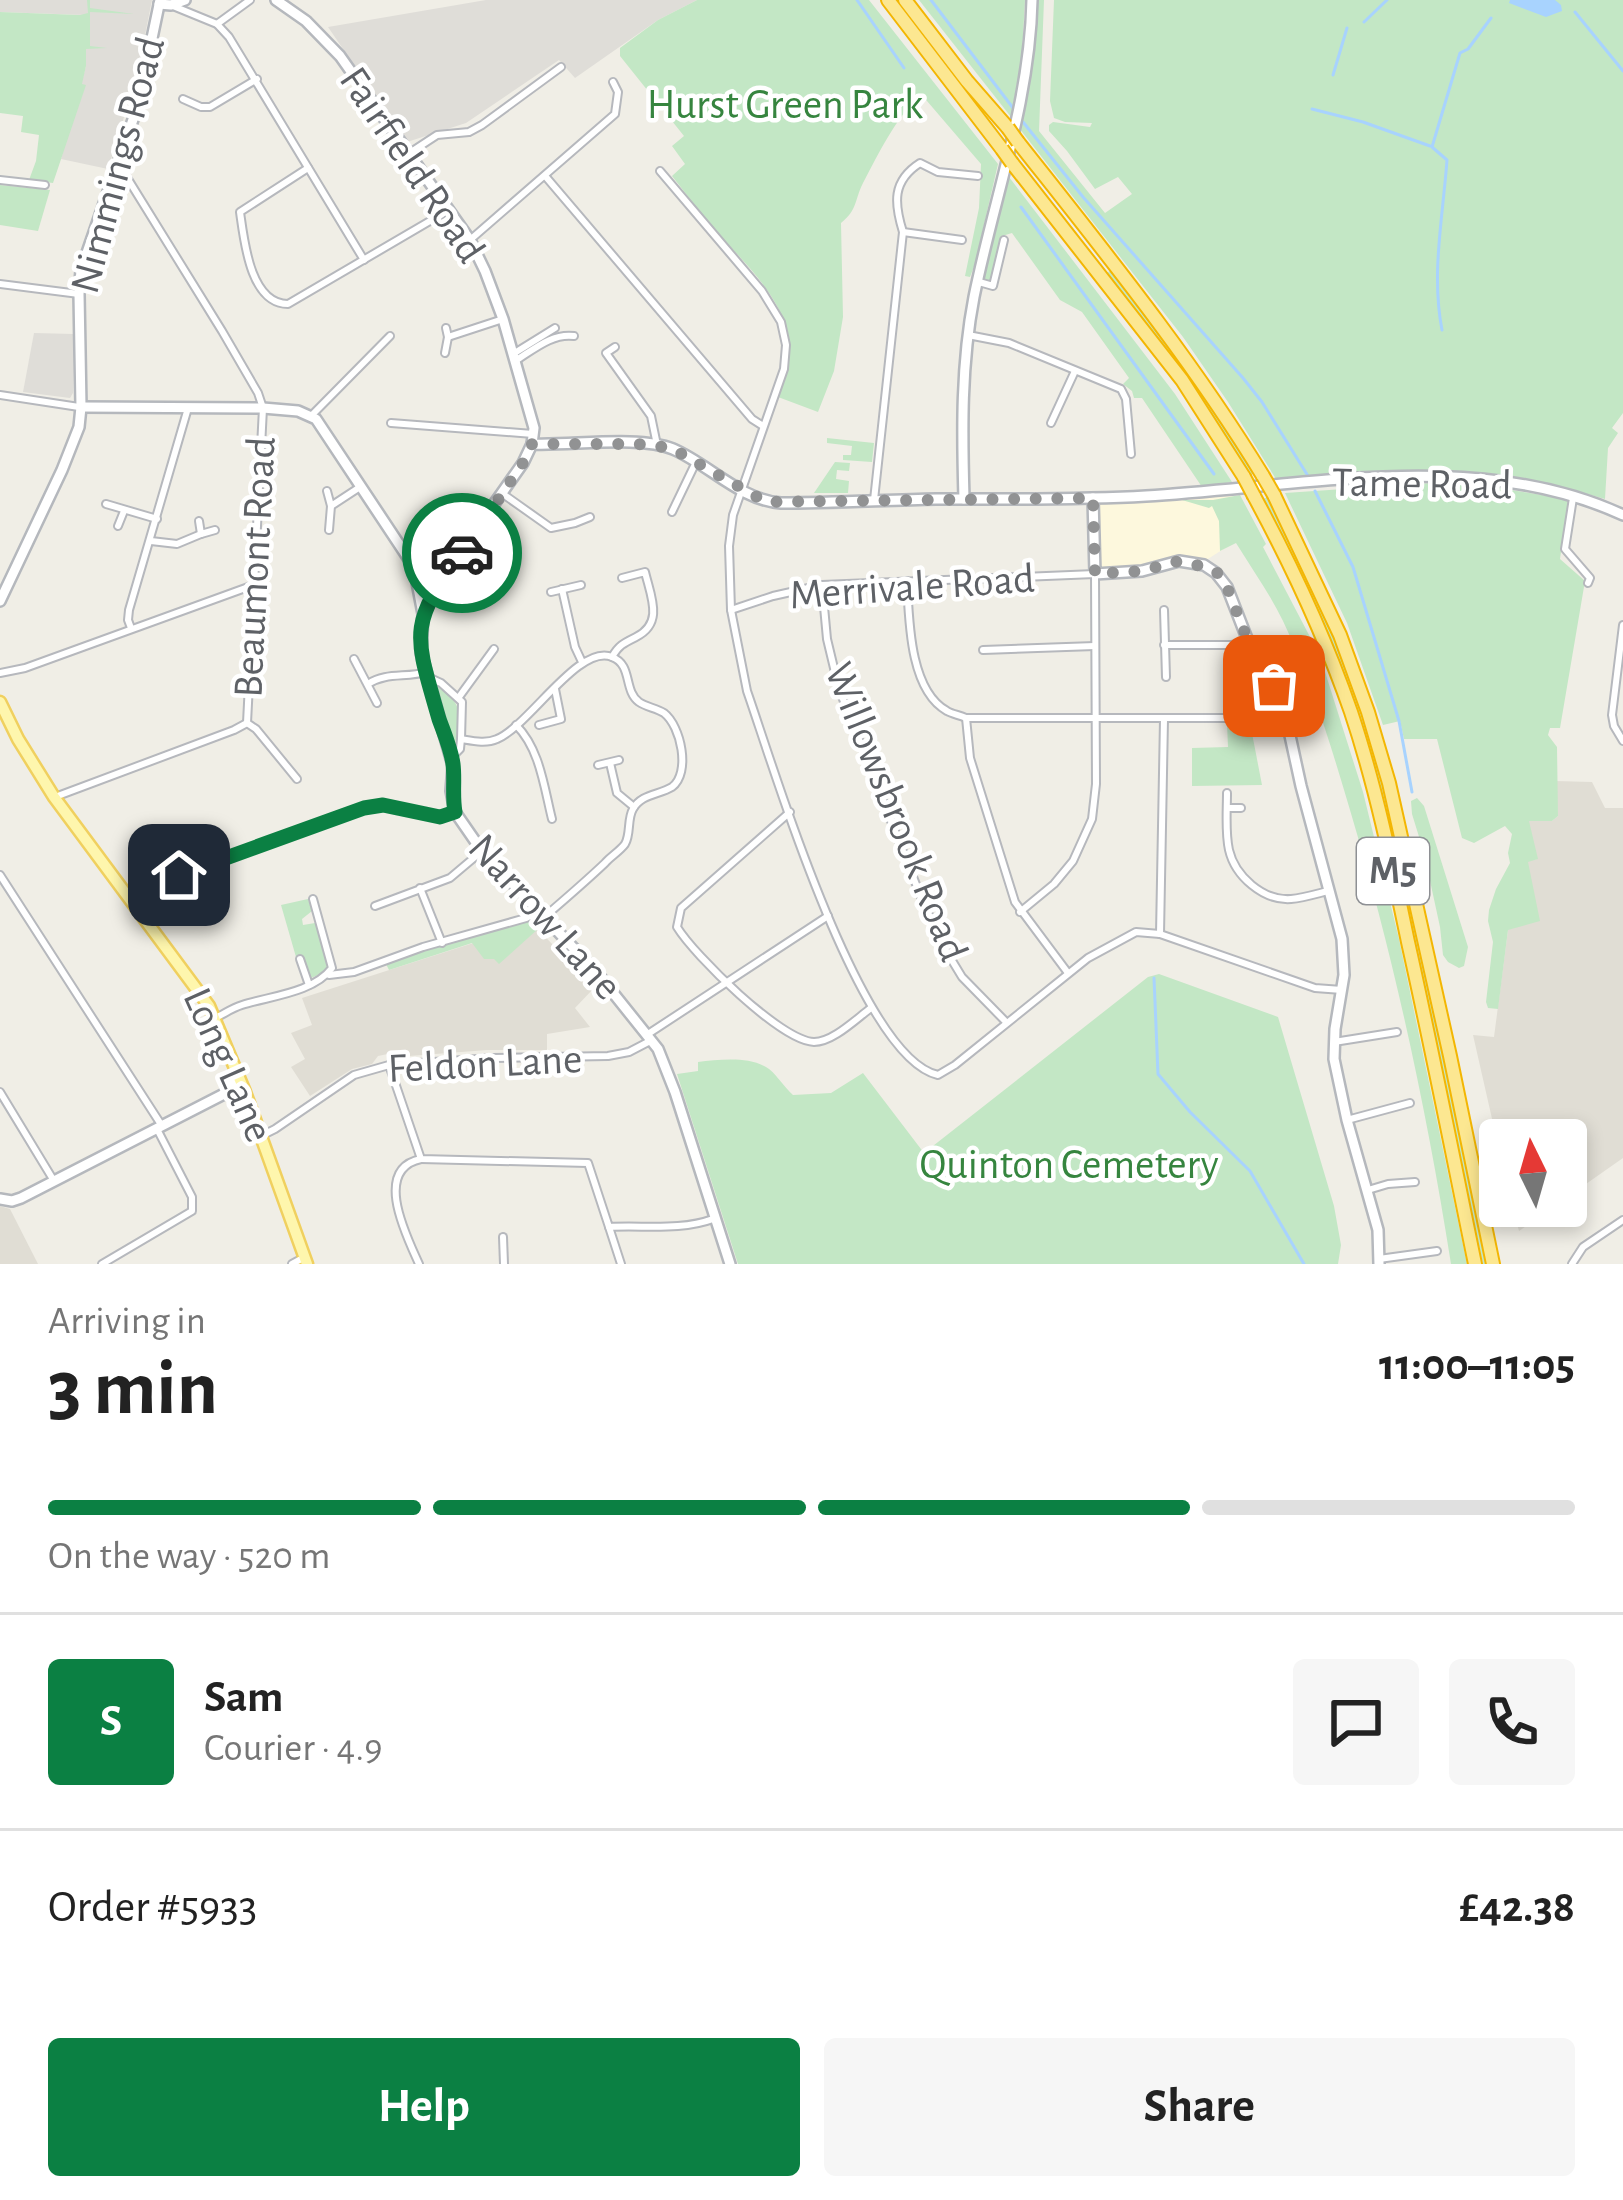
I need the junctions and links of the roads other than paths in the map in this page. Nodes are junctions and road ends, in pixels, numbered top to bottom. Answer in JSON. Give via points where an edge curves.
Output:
{"nodes":[{"id":1,"x":185,"y":0,"type":"edge"},
{"id":2,"x":250,"y":0,"type":"edge"},
{"id":3,"x":275,"y":0,"type":"edge"},
{"id":4,"x":888,"y":0,"type":"edge"},
{"id":5,"x":905,"y":0,"type":"edge"},
{"id":6,"x":1032,"y":0,"type":"edge"},
{"id":7,"x":163,"y":3,"type":"edge"},
{"id":8,"x":217,"y":24,"type":"junction"},
{"id":9,"x":561,"y":67,"type":"dead end"},
{"id":10,"x":256,"y":79,"type":"junction"},
{"id":11,"x":614,"y":82,"type":"dead end"},
{"id":12,"x":183,"y":99,"type":"dead end"},
{"id":13,"x":408,"y":154,"type":"junction"},
{"id":14,"x":118,"y":164,"type":"junction"},
{"id":15,"x":1009,"y":167,"type":"junction"},
{"id":16,"x":308,"y":168,"type":"junction"},
{"id":17,"x":660,"y":171,"type":"dead end"},
{"id":18,"x":978,"y":176,"type":"dead end"},
{"id":19,"x":545,"y":177,"type":"junction"},
{"id":20,"x":0,"y":180,"type":"edge"},
{"id":21,"x":45,"y":185,"type":"dead end"},
{"id":22,"x":447,"y":211,"type":"junction"},
{"id":23,"x":903,"y":232,"type":"junction"},
{"id":24,"x":470,"y":240,"type":"junction"},
{"id":25,"x":962,"y":240,"type":"dead end"},
{"id":26,"x":1004,"y":240,"type":"dead end"},
{"id":27,"x":364,"y":260,"type":"junction"},
{"id":28,"x":978,"y":282,"type":"junction"},
{"id":29,"x":0,"y":284,"type":"edge"},
{"id":30,"x":79,"y":294,"type":"junction"},
{"id":31,"x":503,"y":319,"type":"junction"},
{"id":32,"x":555,"y":328,"type":"dead end"},
{"id":33,"x":574,"y":335,"type":"dead end"},
{"id":34,"x":968,"y":335,"type":"junction"},
{"id":35,"x":390,"y":336,"type":"dead end"},
{"id":36,"x":615,"y":347,"type":"dead end"},
{"id":37,"x":445,"y":353,"type":"dead end"},
{"id":38,"x":514,"y":358,"type":"junction"},
{"id":39,"x":1075,"y":371,"type":"junction"},
{"id":40,"x":0,"y":394,"type":"edge"},
{"id":41,"x":82,"y":407,"type":"junction"},
{"id":42,"x":188,"y":408,"type":"junction"},
{"id":43,"x":263,"y":408,"type":"junction"},
{"id":44,"x":311,"y":416,"type":"junction"},
{"id":45,"x":391,"y":423,"type":"dead end"},
{"id":46,"x":1051,"y":423,"type":"dead end"},
{"id":47,"x":764,"y":426,"type":"junction"},
{"id":48,"x":533,"y":439,"type":"junction"},
{"id":49,"x":657,"y":445,"type":"junction"},
{"id":50,"x":1131,"y":454,"type":"dead end"},
{"id":51,"x":696,"y":462,"type":"junction"},
{"id":52,"x":360,"y":488,"type":"junction"},
{"id":53,"x":742,"y":490,"type":"junction"},
{"id":54,"x":327,"y":491,"type":"dead end"},
{"id":55,"x":503,"y":494,"type":"junction"},
{"id":56,"x":1573,"y":495,"type":"junction"},
{"id":57,"x":1093,"y":498,"type":"junction"},
{"id":58,"x":964,"y":499,"type":"junction"},
{"id":59,"x":874,"y":500,"type":"junction"},
{"id":60,"x":106,"y":504,"type":"dead end"},
{"id":61,"x":332,"y":506,"type":"junction"},
{"id":62,"x":124,"y":511,"type":"junction"},
{"id":63,"x":571,"y":511,"type":"dead end"},
{"id":64,"x":672,"y":512,"type":"dead end"},
{"id":65,"x":1623,"y":515,"type":"edge"},
{"id":66,"x":590,"y":517,"type":"dead end"},
{"id":67,"x":157,"y":519,"type":"junction"},
{"id":68,"x":199,"y":521,"type":"dead end"},
{"id":69,"x":574,"y":524,"type":"junction"},
{"id":70,"x":118,"y":526,"type":"dead end"},
{"id":71,"x":214,"y":530,"type":"dead end"},
{"id":72,"x":328,"y":530,"type":"dead end"},
{"id":73,"x":201,"y":534,"type":"junction"},
{"id":74,"x":151,"y":541,"type":"junction"},
{"id":75,"x":416,"y":571,"type":"junction"},
{"id":76,"x":447,"y":572,"type":"junction"},
{"id":77,"x":1095,"y":574,"type":"junction"},
{"id":78,"x":622,"y":578,"type":"dead end"},
{"id":79,"x":907,"y":580,"type":"junction"},
{"id":80,"x":4,"y":581,"type":"edge"},
{"id":81,"x":1588,"y":583,"type":"dead end"},
{"id":82,"x":253,"y":585,"type":"junction"},
{"id":83,"x":581,"y":585,"type":"dead end"},
{"id":84,"x":822,"y":585,"type":"junction"},
{"id":85,"x":562,"y":589,"type":"junction"},
{"id":86,"x":550,"y":592,"type":"dead end"},
{"id":87,"x":432,"y":594,"type":"junction"},
{"id":88,"x":0,"y":601,"type":"edge"},
{"id":89,"x":731,"y":610,"type":"junction"},
{"id":90,"x":1164,"y":610,"type":"dead end"},
{"id":91,"x":423,"y":614,"type":"junction"},
{"id":92,"x":1623,"y":625,"type":"edge"},
{"id":93,"x":131,"y":628,"type":"junction"},
{"id":94,"x":1248,"y":641,"type":"junction"},
{"id":95,"x":1165,"y":645,"type":"junction"},
{"id":96,"x":1095,"y":646,"type":"junction"},
{"id":97,"x":494,"y":649,"type":"dead end"},
{"id":98,"x":982,"y":650,"type":"dead end"},
{"id":99,"x":612,"y":657,"type":"junction"},
{"id":100,"x":353,"y":659,"type":"dead end"},
{"id":101,"x":582,"y":662,"type":"junction"},
{"id":102,"x":0,"y":673,"type":"edge"},
{"id":103,"x":426,"y":674,"type":"junction"},
{"id":104,"x":1166,"y":677,"type":"dead end"},
{"id":105,"x":368,"y":684,"type":"junction"},
{"id":106,"x":555,"y":689,"type":"junction"},
{"id":107,"x":459,"y":697,"type":"junction"},
{"id":108,"x":0,"y":702,"type":"edge"},
{"id":109,"x":377,"y":703,"type":"dead end"},
{"id":110,"x":3,"y":718,"type":"edge"},
{"id":111,"x":966,"y":718,"type":"junction"},
{"id":112,"x":1096,"y":718,"type":"junction"},
{"id":113,"x":1232,"y":718,"type":"dead end"},
{"id":114,"x":1164,"y":719,"type":"junction"},
{"id":115,"x":247,"y":723,"type":"junction"},
{"id":116,"x":516,"y":725,"type":"junction"},
{"id":117,"x":539,"y":725,"type":"dead end"},
{"id":118,"x":461,"y":739,"type":"junction"},
{"id":119,"x":1623,"y":741,"type":"edge"},
{"id":120,"x":451,"y":758,"type":"junction"},
{"id":121,"x":598,"y":765,"type":"dead end"},
{"id":122,"x":297,"y":779,"type":"dead end"},
{"id":123,"x":1227,"y":793,"type":"dead end"},
{"id":124,"x":54,"y":797,"type":"junction"},
{"id":125,"x":634,"y":807,"type":"junction"},
{"id":126,"x":1227,"y":808,"type":"junction"},
{"id":127,"x":1241,"y":808,"type":"dead end"},
{"id":128,"x":455,"y":812,"type":"junction"},
{"id":129,"x":790,"y":812,"type":"junction"},
{"id":130,"x":552,"y":819,"type":"dead end"},
{"id":131,"x":482,"y":851,"type":"junction"},
{"id":132,"x":0,"y":875,"type":"edge"},
{"id":133,"x":420,"y":888,"type":"junction"},
{"id":134,"x":1328,"y":891,"type":"junction"},
{"id":135,"x":127,"y":895,"type":"junction"},
{"id":136,"x":313,"y":898,"type":"dead end"},
{"id":137,"x":375,"y":906,"type":"dead end"},
{"id":138,"x":1020,"y":911,"type":"junction"},
{"id":139,"x":540,"y":915,"type":"junction"},
{"id":140,"x":319,"y":916,"type":"junction"},
{"id":141,"x":828,"y":916,"type":"junction"},
{"id":142,"x":304,"y":921,"type":"dead end"},
{"id":143,"x":1160,"y":934,"type":"junction"},
{"id":144,"x":442,"y":943,"type":"junction"},
{"id":145,"x":300,"y":959,"type":"dead end"},
{"id":146,"x":1068,"y":973,"type":"junction"},
{"id":147,"x":328,"y":975,"type":"junction"},
{"id":148,"x":728,"y":983,"type":"junction"},
{"id":149,"x":309,"y":985,"type":"junction"},
{"id":150,"x":1342,"y":990,"type":"junction"},
{"id":151,"x":871,"y":1008,"type":"junction"},
{"id":152,"x":215,"y":1018,"type":"junction"},
{"id":153,"x":1006,"y":1022,"type":"junction"},
{"id":154,"x":1392,"y":1036,"type":"dead end"},
{"id":155,"x":650,"y":1037,"type":"junction"},
{"id":156,"x":1334,"y":1042,"type":"junction"},
{"id":157,"x":389,"y":1065,"type":"junction"},
{"id":158,"x":239,"y":1077,"type":"junction"},
{"id":159,"x":0,"y":1092,"type":"edge"},
{"id":160,"x":245,"y":1092,"type":"junction"},
{"id":161,"x":224,"y":1094,"type":"junction"},
{"id":162,"x":1407,"y":1107,"type":"dead end"},
{"id":163,"x":1347,"y":1120,"type":"junction"},
{"id":164,"x":159,"y":1127,"type":"junction"},
{"id":165,"x":261,"y":1136,"type":"junction"},
{"id":166,"x":421,"y":1160,"type":"junction"},
{"id":167,"x":54,"y":1181,"type":"junction"},
{"id":168,"x":1415,"y":1182,"type":"dead end"},
{"id":169,"x":1368,"y":1190,"type":"junction"},
{"id":170,"x":0,"y":1199,"type":"edge"},
{"id":171,"x":715,"y":1218,"type":"junction"},
{"id":172,"x":1623,"y":1220,"type":"edge"},
{"id":173,"x":609,"y":1227,"type":"junction"},
{"id":174,"x":503,"y":1237,"type":"dead end"},
{"id":175,"x":1436,"y":1251,"type":"dead end"},
{"id":176,"x":306,"y":1261,"type":"edge"},
{"id":177,"x":1379,"y":1262,"type":"edge"},
{"id":178,"x":100,"y":1264,"type":"edge"},
{"id":179,"x":292,"y":1264,"type":"edge"},
{"id":180,"x":418,"y":1264,"type":"edge"},
{"id":181,"x":505,"y":1264,"type":"edge"},
{"id":182,"x":621,"y":1264,"type":"edge"},
{"id":183,"x":730,"y":1264,"type":"edge"},
{"id":184,"x":1475,"y":1264,"type":"edge"},
{"id":185,"x":1493,"y":1264,"type":"edge"},
{"id":186,"x":1572,"y":1264,"type":"edge"}],
"edges":[{"from":1,"to":7,"type":"street"},
{"from":2,"to":8,"type":"street"},
{"from":3,"to":13,"type":"street","name":"Fairfield Road","via":[[340,56]]},
{"from":4,"to":15,"type":"highway","number":"M5","bridge":true},
{"from":5,"to":185,"type":"highway","number":"M5","bridge":true,"via":[[1168,333],[1264,476],[1303,551],[1389,783]]},
{"from":6,"to":15,"type":"street"},
{"from":7,"to":8,"type":"street"},
{"from":7,"to":14,"type":"street","name":"Nimmings Road"},
{"from":8,"to":10,"type":"street"},
{"from":9,"to":13,"type":"street","via":[[482,125],[437,135]]},
{"from":10,"to":12,"type":"street","via":[[209,107]]},
{"from":10,"to":16,"type":"street"},
{"from":11,"to":19,"type":"street","via":[[615,114]]},
{"from":13,"to":22,"type":"street","name":"Fairfield Road"},
{"from":14,"to":30,"type":"street","name":"Nimmings Road"},
{"from":14,"to":43,"type":"street"},
{"from":15,"to":28,"type":"street"},
{"from":15,"to":184,"type":"highway","number":"M5","bridge":true,"via":[[1182,380],[1244,476],[1324,640],[1373,787]]},
{"from":16,"to":27,"type":"street"},
{"from":16,"to":27,"type":"street","via":[[241,212],[251,271],[271,300],[288,304]]},
{"from":17,"to":47,"type":"street","via":[[781,322],[784,369]]},
{"from":18,"to":23,"type":"street","via":[[913,166],[895,195]]},
{"from":19,"to":24,"type":"street"},
{"from":19,"to":47,"type":"street"},
{"from":20,"to":21,"type":"street"},
{"from":22,"to":24,"type":"street","name":"Fairfield Road"},
{"from":22,"to":27,"type":"street"},
{"from":23,"to":25,"type":"street"},
{"from":23,"to":59,"type":"street"},
{"from":24,"to":31,"type":"street","name":"Fairfield Road"},
{"from":26,"to":28,"type":"street","via":[[993,286]]},
{"from":28,"to":34,"type":"street"},
{"from":29,"to":30,"type":"street"},
{"from":30,"to":41,"type":"street","name":"Nimmings Road"},
{"from":31,"to":37,"type":"street","via":[[447,332]]},
{"from":31,"to":38,"type":"street","name":"Fairfield Road"},
{"from":32,"to":38,"type":"street"},
{"from":33,"to":38,"type":"street"},
{"from":34,"to":39,"type":"street"},
{"from":34,"to":58,"type":"street"},
{"from":35,"to":44,"type":"street"},
{"from":36,"to":49,"type":"street","via":[[606,353],[651,416]]},
{"from":38,"to":48,"type":"street","name":"Fairfield Road"},
{"from":39,"to":46,"type":"street"},
{"from":39,"to":50,"type":"street","via":[[1125,393]]},
{"from":40,"to":41,"type":"street"},
{"from":41,"to":42,"type":"street"},
{"from":41,"to":80,"type":"street","name":"Nimmings Road","via":[[73,445]]},
{"from":42,"to":43,"type":"street"},
{"from":42,"to":67,"type":"street"},
{"from":43,"to":44,"type":"street"},
{"from":43,"to":82,"type":"street","name":"Beaumont Road"},
{"from":44,"to":52,"type":"street"},
{"from":45,"to":48,"type":"street"},
{"from":47,"to":53,"type":"street"},
{"from":48,"to":49,"type":"street"},
{"from":48,"to":55,"type":"street","name":"Narrow Lane"},
{"from":49,"to":51,"type":"street","name":"Tame Road"},
{"from":51,"to":53,"type":"street","name":"Tame Road"},
{"from":51,"to":64,"type":"street"},
{"from":52,"to":61,"type":"street"},
{"from":52,"to":75,"type":"street"},
{"from":53,"to":59,"type":"street","name":"Tame Road","via":[[766,502]]},
{"from":53,"to":89,"type":"street","via":[[729,546]]},
{"from":54,"to":61,"type":"street"},
{"from":55,"to":69,"type":"street","via":[[551,528]]},
{"from":55,"to":76,"type":"street","name":"Narrow Lane"},
{"from":56,"to":57,"type":"street","name":"Tame Road","via":[[1448,477]]},
{"from":56,"to":65,"type":"street","name":"Tame Road"},
{"from":56,"to":81,"type":"street","via":[[1565,549]]},
{"from":57,"to":58,"type":"street","name":"Tame Road"},
{"from":57,"to":77,"type":"street"},
{"from":58,"to":59,"type":"street","name":"Tame Road"},
{"from":60,"to":62,"type":"street"},
{"from":61,"to":72,"type":"street"},
{"from":62,"to":67,"type":"street"},
{"from":62,"to":70,"type":"street"},
{"from":63,"to":69,"type":"street"},
{"from":66,"to":69,"type":"street"},
{"from":67,"to":74,"type":"street"},
{"from":68,"to":73,"type":"street"},
{"from":71,"to":73,"type":"street"},
{"from":73,"to":74,"type":"street","via":[[177,544]]},
{"from":74,"to":93,"type":"street"},
{"from":75,"to":76,"type":"street"},
{"from":75,"to":87,"type":"street"},
{"from":75,"to":91,"type":"street"},
{"from":76,"to":87,"type":"street","name":"Narrow Lane"},
{"from":77,"to":79,"type":"street","name":"Merrivale Road"},
{"from":77,"to":94,"type":"street","via":[[1179,561],[1204,566],[1227,587]]},
{"from":77,"to":96,"type":"street"},
{"from":78,"to":99,"type":"street","via":[[645,572],[654,619]]},
{"from":79,"to":84,"type":"street","name":"Merrivale Road"},
{"from":79,"to":111,"type":"street","via":[[914,656],[928,693]]},
{"from":80,"to":88,"type":"street","name":"Nimmings Road"},
{"from":82,"to":93,"type":"street"},
{"from":82,"to":115,"type":"street","name":"Beaumont Road"},
{"from":83,"to":85,"type":"street"},
{"from":84,"to":89,"type":"street","name":"Merrivale Road"},
{"from":84,"to":153,"type":"street","name":"Willowsbrook Road","via":[[839,689],[912,875],[962,977]]},
{"from":85,"to":86,"type":"street"},
{"from":85,"to":101,"type":"street"},
{"from":87,"to":91,"type":"street","name":"Narrow Lane"},
{"from":89,"to":129,"type":"street","via":[[747,692]]},
{"from":90,"to":95,"type":"street"},
{"from":91,"to":103,"type":"street","name":"Narrow Lane"},
{"from":92,"to":119,"type":"street","via":[[1612,704]]},
{"from":93,"to":102,"type":"street"},
{"from":94,"to":95,"type":"street"},
{"from":94,"to":134,"type":"street","via":[[1284,708]]},
{"from":95,"to":104,"type":"street"},
{"from":96,"to":98,"type":"street"},
{"from":96,"to":112,"type":"street"},
{"from":97,"to":107,"type":"street"},
{"from":99,"to":101,"type":"street"},
{"from":99,"to":125,"type":"street","via":[[627,672],[633,696],[669,718],[683,758],[677,782]]},
{"from":100,"to":105,"type":"street"},
{"from":101,"to":106,"type":"street"},
{"from":103,"to":105,"type":"street"},
{"from":103,"to":107,"type":"street"},
{"from":103,"to":120,"type":"street","name":"Narrow Lane"},
{"from":105,"to":109,"type":"street"},
{"from":106,"to":116,"type":"street"},
{"from":106,"to":117,"type":"street","via":[[561,719]]},
{"from":107,"to":118,"type":"street"},
{"from":108,"to":110,"type":"main road","name":"Long Lane"},
{"from":110,"to":124,"type":"main road","name":"Long Lane"},
{"from":111,"to":112,"type":"street"},
{"from":111,"to":138,"type":"street","via":[[970,758]]},
{"from":112,"to":114,"type":"street"},
{"from":112,"to":138,"type":"street","via":[[1088,832],[1054,884]]},
{"from":113,"to":114,"type":"street"},
{"from":114,"to":143,"type":"street"},
{"from":115,"to":122,"type":"street","name":"Beaumont Road"},
{"from":115,"to":124,"type":"street"},
{"from":116,"to":118,"type":"street","via":[[498,739]]},
{"from":116,"to":130,"type":"street","via":[[537,759]]},
{"from":118,"to":120,"type":"street"},
{"from":120,"to":128,"type":"street","name":"Narrow Lane"},
{"from":121,"to":125,"type":"street","via":[[615,762],[617,793]]},
{"from":123,"to":126,"type":"street"},
{"from":124,"to":135,"type":"main road","name":"Long Lane"},
{"from":125,"to":139,"type":"street","via":[[626,843]]},
{"from":126,"to":127,"type":"street"},
{"from":126,"to":134,"type":"street","via":[[1229,854],[1249,882],[1285,899]]},
{"from":128,"to":131,"type":"street","name":"Narrow Lane"},
{"from":128,"to":135,"type":"street","via":[[364,808]]},
{"from":129,"to":141,"type":"street"},
{"from":129,"to":148,"type":"street","via":[[681,908],[677,927]]},
{"from":131,"to":133,"type":"street","via":[[450,878]]},
{"from":131,"to":139,"type":"street","name":"Narrow Lane"},
{"from":132,"to":164,"type":"street"},
{"from":133,"to":137,"type":"street"},
{"from":133,"to":144,"type":"street"},
{"from":134,"to":150,"type":"street","via":[[1342,939]]},
{"from":135,"to":152,"type":"main road","name":"Long Lane"},
{"from":136,"to":140,"type":"street"},
{"from":138,"to":146,"type":"street"},
{"from":139,"to":144,"type":"street"},
{"from":139,"to":155,"type":"street","name":"Narrow Lane"},
{"from":140,"to":142,"type":"street"},
{"from":140,"to":147,"type":"street"},
{"from":141,"to":148,"type":"street","name":"Feldon Lane"},
{"from":141,"to":151,"type":"street"},
{"from":143,"to":146,"type":"street","via":[[1136,932]]},
{"from":143,"to":150,"type":"street"},
{"from":144,"to":147,"type":"street"},
{"from":145,"to":149,"type":"street"},
{"from":146,"to":153,"type":"street"},
{"from":147,"to":149,"type":"street"},
{"from":148,"to":151,"type":"street","via":[[808,1042]]},
{"from":148,"to":155,"type":"street","name":"Feldon Lane"},
{"from":149,"to":152,"type":"street"},
{"from":150,"to":156,"type":"street"},
{"from":151,"to":153,"type":"street","via":[[911,1060],[938,1075]]},
{"from":152,"to":158,"type":"main road","name":"Long Lane"},
{"from":154,"to":156,"type":"street"},
{"from":155,"to":157,"type":"street","name":"Feldon Lane","via":[[608,1056]]},
{"from":155,"to":171,"type":"street","name":"Narrow Lane"},
{"from":156,"to":163,"type":"street"},
{"from":157,"to":165,"type":"street","name":"Feldon Lane","via":[[354,1075]]},
{"from":157,"to":166,"type":"street"},
{"from":158,"to":160,"type":"main road","name":"Long Lane"},
{"from":158,"to":161,"type":"street"},
{"from":159,"to":167,"type":"street"},
{"from":160,"to":161,"type":"street"},
{"from":160,"to":165,"type":"main road","name":"Long Lane"},
{"from":161,"to":164,"type":"street"},
{"from":162,"to":163,"type":"street"},
{"from":163,"to":169,"type":"street"},
{"from":164,"to":167,"type":"street"},
{"from":164,"to":178,"type":"street","via":[[192,1211]]},
{"from":165,"to":176,"type":"main road","name":"Long Lane"},
{"from":166,"to":173,"type":"street","via":[[588,1163]]},
{"from":166,"to":180,"type":"street","via":[[403,1167],[396,1202]]},
{"from":167,"to":170,"type":"street"},
{"from":168,"to":169,"type":"street"},
{"from":169,"to":177,"type":"street"},
{"from":171,"to":173,"type":"street","via":[[680,1227]]},
{"from":171,"to":183,"type":"street","name":"Narrow Lane"},
{"from":172,"to":186,"type":"street"},
{"from":173,"to":182,"type":"street"},
{"from":174,"to":181,"type":"street"},
{"from":175,"to":177,"type":"street"},
{"from":176,"to":179,"type":"street"}]}
